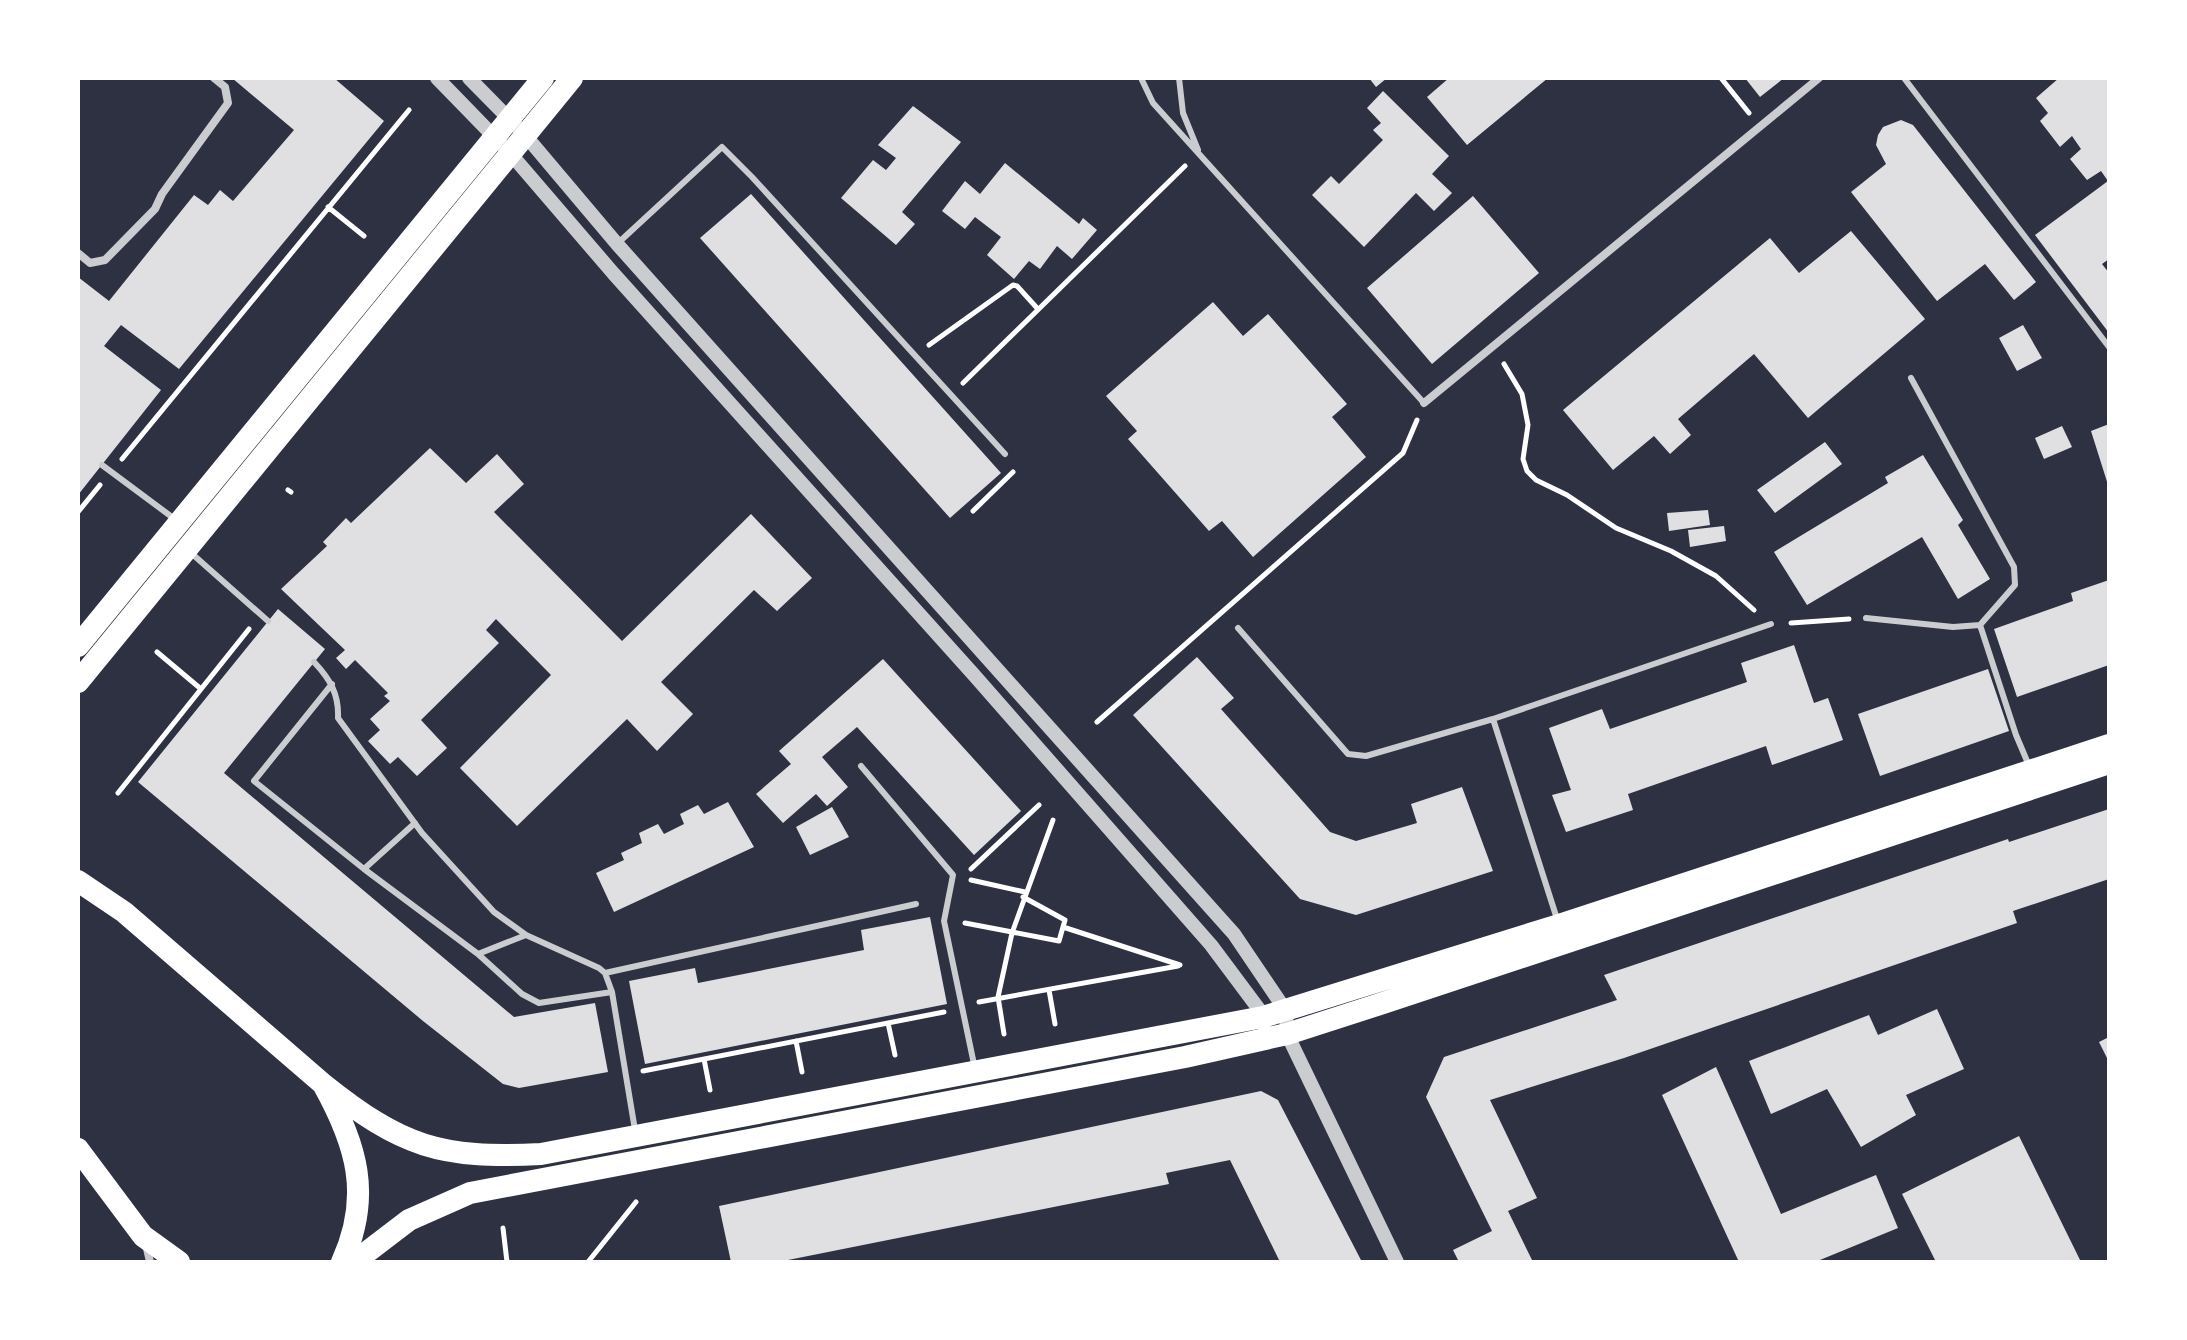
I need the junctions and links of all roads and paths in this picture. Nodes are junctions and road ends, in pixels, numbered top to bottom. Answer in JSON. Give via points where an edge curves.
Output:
{"nodes":[{"id":1,"x":214,"y":78,"type":"edge"},
{"id":2,"x":437,"y":78,"type":"edge"},
{"id":3,"x":469,"y":78,"type":"edge"},
{"id":4,"x":543,"y":78,"type":"edge"},
{"id":5,"x":572,"y":78,"type":"edge"},
{"id":6,"x":1141,"y":78,"type":"edge"},
{"id":7,"x":1179,"y":78,"type":"edge"},
{"id":8,"x":1721,"y":78,"type":"edge"},
{"id":9,"x":1819,"y":78,"type":"edge"},
{"id":10,"x":1904,"y":78,"type":"edge"},
{"id":11,"x":409,"y":110,"type":"dead end"},
{"id":12,"x":1759,"y":127,"type":"junction"},
{"id":13,"x":518,"y":128,"type":"junction"},
{"id":14,"x":503,"y":146,"type":"junction"},
{"id":15,"x":1199,"y":153,"type":"junction"},
{"id":16,"x":328,"y":207,"type":"junction"},
{"id":17,"x":364,"y":236,"type":"dead end"},
{"id":18,"x":617,"y":244,"type":"junction"},
{"id":19,"x":78,"y":253,"type":"edge"},
{"id":20,"x":1037,"y":308,"type":"junction"},
{"id":21,"x":2109,"y":347,"type":"edge"},
{"id":22,"x":1492,"y":348,"type":"junction"},
{"id":23,"x":916,"y":356,"type":"junction"},
{"id":24,"x":1911,"y":378,"type":"dead end"},
{"id":25,"x":951,"y":395,"type":"junction"},
{"id":26,"x":1424,"y":403,"type":"junction"},
{"id":27,"x":1005,"y":454,"type":"joint"},
{"id":28,"x":102,"y":465,"type":"dead end"},
{"id":29,"x":111,"y":472,"type":"junction"},
{"id":30,"x":973,"y":511,"type":"dead end"},
{"id":31,"x":78,"y":512,"type":"edge"},
{"id":32,"x":179,"y":522,"type":"junction"},
{"id":33,"x":187,"y":549,"type":"junction"},
{"id":34,"x":261,"y":615,"type":"junction"},
{"id":35,"x":1866,"y":618,"type":"joint"},
{"id":36,"x":268,"y":621,"type":"dead end"},
{"id":37,"x":1771,"y":624,"type":"junction"},
{"id":38,"x":1980,"y":625,"type":"junction"},
{"id":39,"x":1238,"y":628,"type":"dead end"},
{"id":40,"x":78,"y":646,"type":"edge"},
{"id":41,"x":157,"y":652,"type":"dead end"},
{"id":42,"x":314,"y":662,"type":"dead end"},
{"id":43,"x":78,"y":682,"type":"edge"},
{"id":44,"x":332,"y":684,"type":"junction"},
{"id":45,"x":201,"y":689,"type":"junction"},
{"id":46,"x":1493,"y":719,"type":"junction"},
{"id":47,"x":1097,"y":722,"type":"dead end"},
{"id":48,"x":2109,"y":745,"type":"edge"},
{"id":49,"x":2109,"y":763,"type":"edge"},
{"id":50,"x":861,"y":766,"type":"dead end"},
{"id":51,"x":2032,"y":771,"type":"junction"},
{"id":52,"x":118,"y":793,"type":"dead end"},
{"id":53,"x":1039,"y":805,"type":"dead end"},
{"id":54,"x":1053,"y":820,"type":"dead end"},
{"id":55,"x":415,"y":823,"type":"junction"},
{"id":56,"x":78,"y":868,"type":"edge"},
{"id":57,"x":364,"y":869,"type":"junction"},
{"id":58,"x":78,"y":881,"type":"edge"},
{"id":59,"x":1024,"y":894,"type":"junction"},
{"id":60,"x":916,"y":904,"type":"dead end"},
{"id":61,"x":124,"y":912,"type":"junction"},
{"id":62,"x":945,"y":919,"type":"junction"},
{"id":63,"x":1559,"y":925,"type":"junction"},
{"id":64,"x":1063,"y":927,"type":"junction"},
{"id":65,"x":1012,"y":933,"type":"junction"},
{"id":66,"x":526,"y":935,"type":"junction"},
{"id":67,"x":478,"y":954,"type":"junction"},
{"id":68,"x":605,"y":973,"type":"junction"},
{"id":69,"x":1049,"y":990,"type":"junction"},
{"id":70,"x":612,"y":992,"type":"junction"},
{"id":71,"x":999,"y":999,"type":"junction"},
{"id":72,"x":963,"y":1007,"type":"junction"},
{"id":73,"x":1263,"y":1017,"type":"junction"},
{"id":74,"x":1286,"y":1022,"type":"junction"},
{"id":75,"x":888,"y":1023,"type":"junction"},
{"id":76,"x":1055,"y":1024,"type":"dead end"},
{"id":77,"x":1004,"y":1034,"type":"dead end"},
{"id":78,"x":796,"y":1041,"type":"junction"},
{"id":79,"x":895,"y":1055,"type":"dead end"},
{"id":80,"x":704,"y":1059,"type":"junction"},
{"id":81,"x":802,"y":1072,"type":"dead end"},
{"id":82,"x":975,"y":1072,"type":"junction"},
{"id":83,"x":627,"y":1074,"type":"junction"},
{"id":84,"x":323,"y":1084,"type":"junction"},
{"id":85,"x":710,"y":1090,"type":"dead end"},
{"id":86,"x":637,"y":1137,"type":"junction"},
{"id":87,"x":78,"y":1149,"type":"edge"},
{"id":88,"x":636,"y":1202,"type":"dead end"},
{"id":89,"x":503,"y":1228,"type":"dead end"},
{"id":90,"x":143,"y":1236,"type":"junction"},
{"id":91,"x":150,"y":1262,"type":"edge"},
{"id":92,"x":179,"y":1262,"type":"edge"},
{"id":93,"x":342,"y":1262,"type":"edge"},
{"id":94,"x":354,"y":1262,"type":"edge"},
{"id":95,"x":506,"y":1262,"type":"edge"},
{"id":96,"x":588,"y":1262,"type":"edge"},
{"id":97,"x":1397,"y":1262,"type":"edge"}],
"edges":[{"from":1,"to":19,"type":"street","via":[[225,87],[228,103],[155,209],[105,260],[90,263]]},
{"from":2,"to":14,"type":"street"},
{"from":3,"to":13,"type":"street"},
{"from":4,"to":13,"type":"highway"},
{"from":5,"to":13,"type":"highway"},
{"from":6,"to":15,"type":"lane","via":[[1153,103]]},
{"from":7,"to":15,"type":"lane","via":[[1183,113]]},
{"from":8,"to":12,"type":"path"},
{"from":9,"to":12,"type":"street"},
{"from":10,"to":21,"type":"lane"},
{"from":11,"to":16,"type":"path"},
{"from":12,"to":22,"type":"street"},
{"from":13,"to":14,"type":"highway"},
{"from":13,"to":18,"type":"street"},
{"from":14,"to":32,"type":"highway"},
{"from":14,"to":33,"type":"highway"},
{"from":14,"to":73,"type":"street","via":[[1211,945]]},
{"from":15,"to":20,"type":"path"},
{"from":15,"to":26,"type":"lane"},
{"from":16,"to":17,"type":"path"},
{"from":16,"to":29,"type":"path"},
{"from":18,"to":23,"type":"lane","via":[[722,147]]},
{"from":18,"to":74,"type":"street","via":[[1234,934]]},
{"from":20,"to":23,"type":"path","via":[[1013,285]]},
{"from":20,"to":25,"type":"path"},
{"from":22,"to":26,"type":"street"},
{"from":22,"to":37,"type":"path","via":[[1522,394],[1528,425],[1523,459],[1536,480],[1616,528],[1716,576]]},
{"from":23,"to":25,"type":"lane"},
{"from":24,"to":38,"type":"lane","via":[[2014,567],[2015,585]]},
{"from":25,"to":27,"type":"lane"},
{"from":26,"to":47,"type":"path","via":[[1403,453]]},
{"from":27,"to":30,"type":"path","via":[[1018,468]]},
{"from":28,"to":29,"type":"lane"},
{"from":29,"to":31,"type":"path"},
{"from":29,"to":32,"type":"lane"},
{"from":32,"to":40,"type":"highway"},
{"from":33,"to":34,"type":"lane"},
{"from":33,"to":43,"type":"highway"},
{"from":34,"to":36,"type":"lane"},
{"from":34,"to":45,"type":"path"},
{"from":35,"to":37,"type":"path"},
{"from":35,"to":38,"type":"lane"},
{"from":37,"to":46,"type":"lane"},
{"from":38,"to":51,"type":"lane"},
{"from":39,"to":46,"type":"lane","via":[[1348,754],[1366,756]]},
{"from":41,"to":45,"type":"path"},
{"from":42,"to":44,"type":"lane"},
{"from":44,"to":55,"type":"lane","via":[[338,718]]},
{"from":44,"to":57,"type":"lane","via":[[254,781]]},
{"from":45,"to":52,"type":"path"},
{"from":46,"to":63,"type":"lane"},
{"from":48,"to":51,"type":"highway"},
{"from":49,"to":74,"type":"highway","via":[[1548,950]]},
{"from":50,"to":62,"type":"lane","via":[[953,875]]},
{"from":51,"to":63,"type":"highway"},
{"from":53,"to":59,"type":"path","via":[[962,877]]},
{"from":54,"to":59,"type":"path"},
{"from":55,"to":57,"type":"lane"},
{"from":55,"to":66,"type":"lane","via":[[494,912]]},
{"from":56,"to":61,"type":"highway"},
{"from":57,"to":67,"type":"lane"},
{"from":58,"to":61,"type":"highway"},
{"from":59,"to":64,"type":"path","via":[[1065,920]]},
{"from":59,"to":65,"type":"path"},
{"from":60,"to":68,"type":"lane"},
{"from":61,"to":84,"type":"highway"},
{"from":62,"to":65,"type":"path"},
{"from":62,"to":72,"type":"lane"},
{"from":63,"to":74,"type":"highway"},
{"from":64,"to":65,"type":"path","via":[[1059,941]]},
{"from":64,"to":69,"type":"path","via":[[1180,965]]},
{"from":65,"to":71,"type":"path"},
{"from":66,"to":67,"type":"lane"},
{"from":66,"to":68,"type":"lane"},
{"from":67,"to":70,"type":"lane","via":[[539,1003]]},
{"from":68,"to":70,"type":"lane"},
{"from":69,"to":71,"type":"path"},
{"from":69,"to":76,"type":"path"},
{"from":70,"to":83,"type":"lane"},
{"from":71,"to":72,"type":"path"},
{"from":71,"to":77,"type":"path"},
{"from":72,"to":75,"type":"path"},
{"from":72,"to":82,"type":"lane"},
{"from":73,"to":74,"type":"highway"},
{"from":73,"to":82,"type":"highway"},
{"from":74,"to":94,"type":"highway","via":[[1185,1057],[470,1193],[409,1220]]},
{"from":74,"to":97,"type":"street"},
{"from":75,"to":78,"type":"path"},
{"from":75,"to":79,"type":"path"},
{"from":78,"to":80,"type":"path"},
{"from":78,"to":81,"type":"path"},
{"from":80,"to":83,"type":"path"},
{"from":80,"to":85,"type":"path"},
{"from":82,"to":86,"type":"highway"},
{"from":83,"to":86,"type":"lane"},
{"from":84,"to":86,"type":"highway","via":[[380,1126],[430,1148],[462,1154],[541,1154]]},
{"from":84,"to":93,"type":"highway","via":[[340,1115],[357,1169],[358,1220]]},
{"from":87,"to":90,"type":"highway"},
{"from":88,"to":96,"type":"path"},
{"from":89,"to":95,"type":"path"},
{"from":90,"to":91,"type":"street"},
{"from":90,"to":92,"type":"highway"}]}
